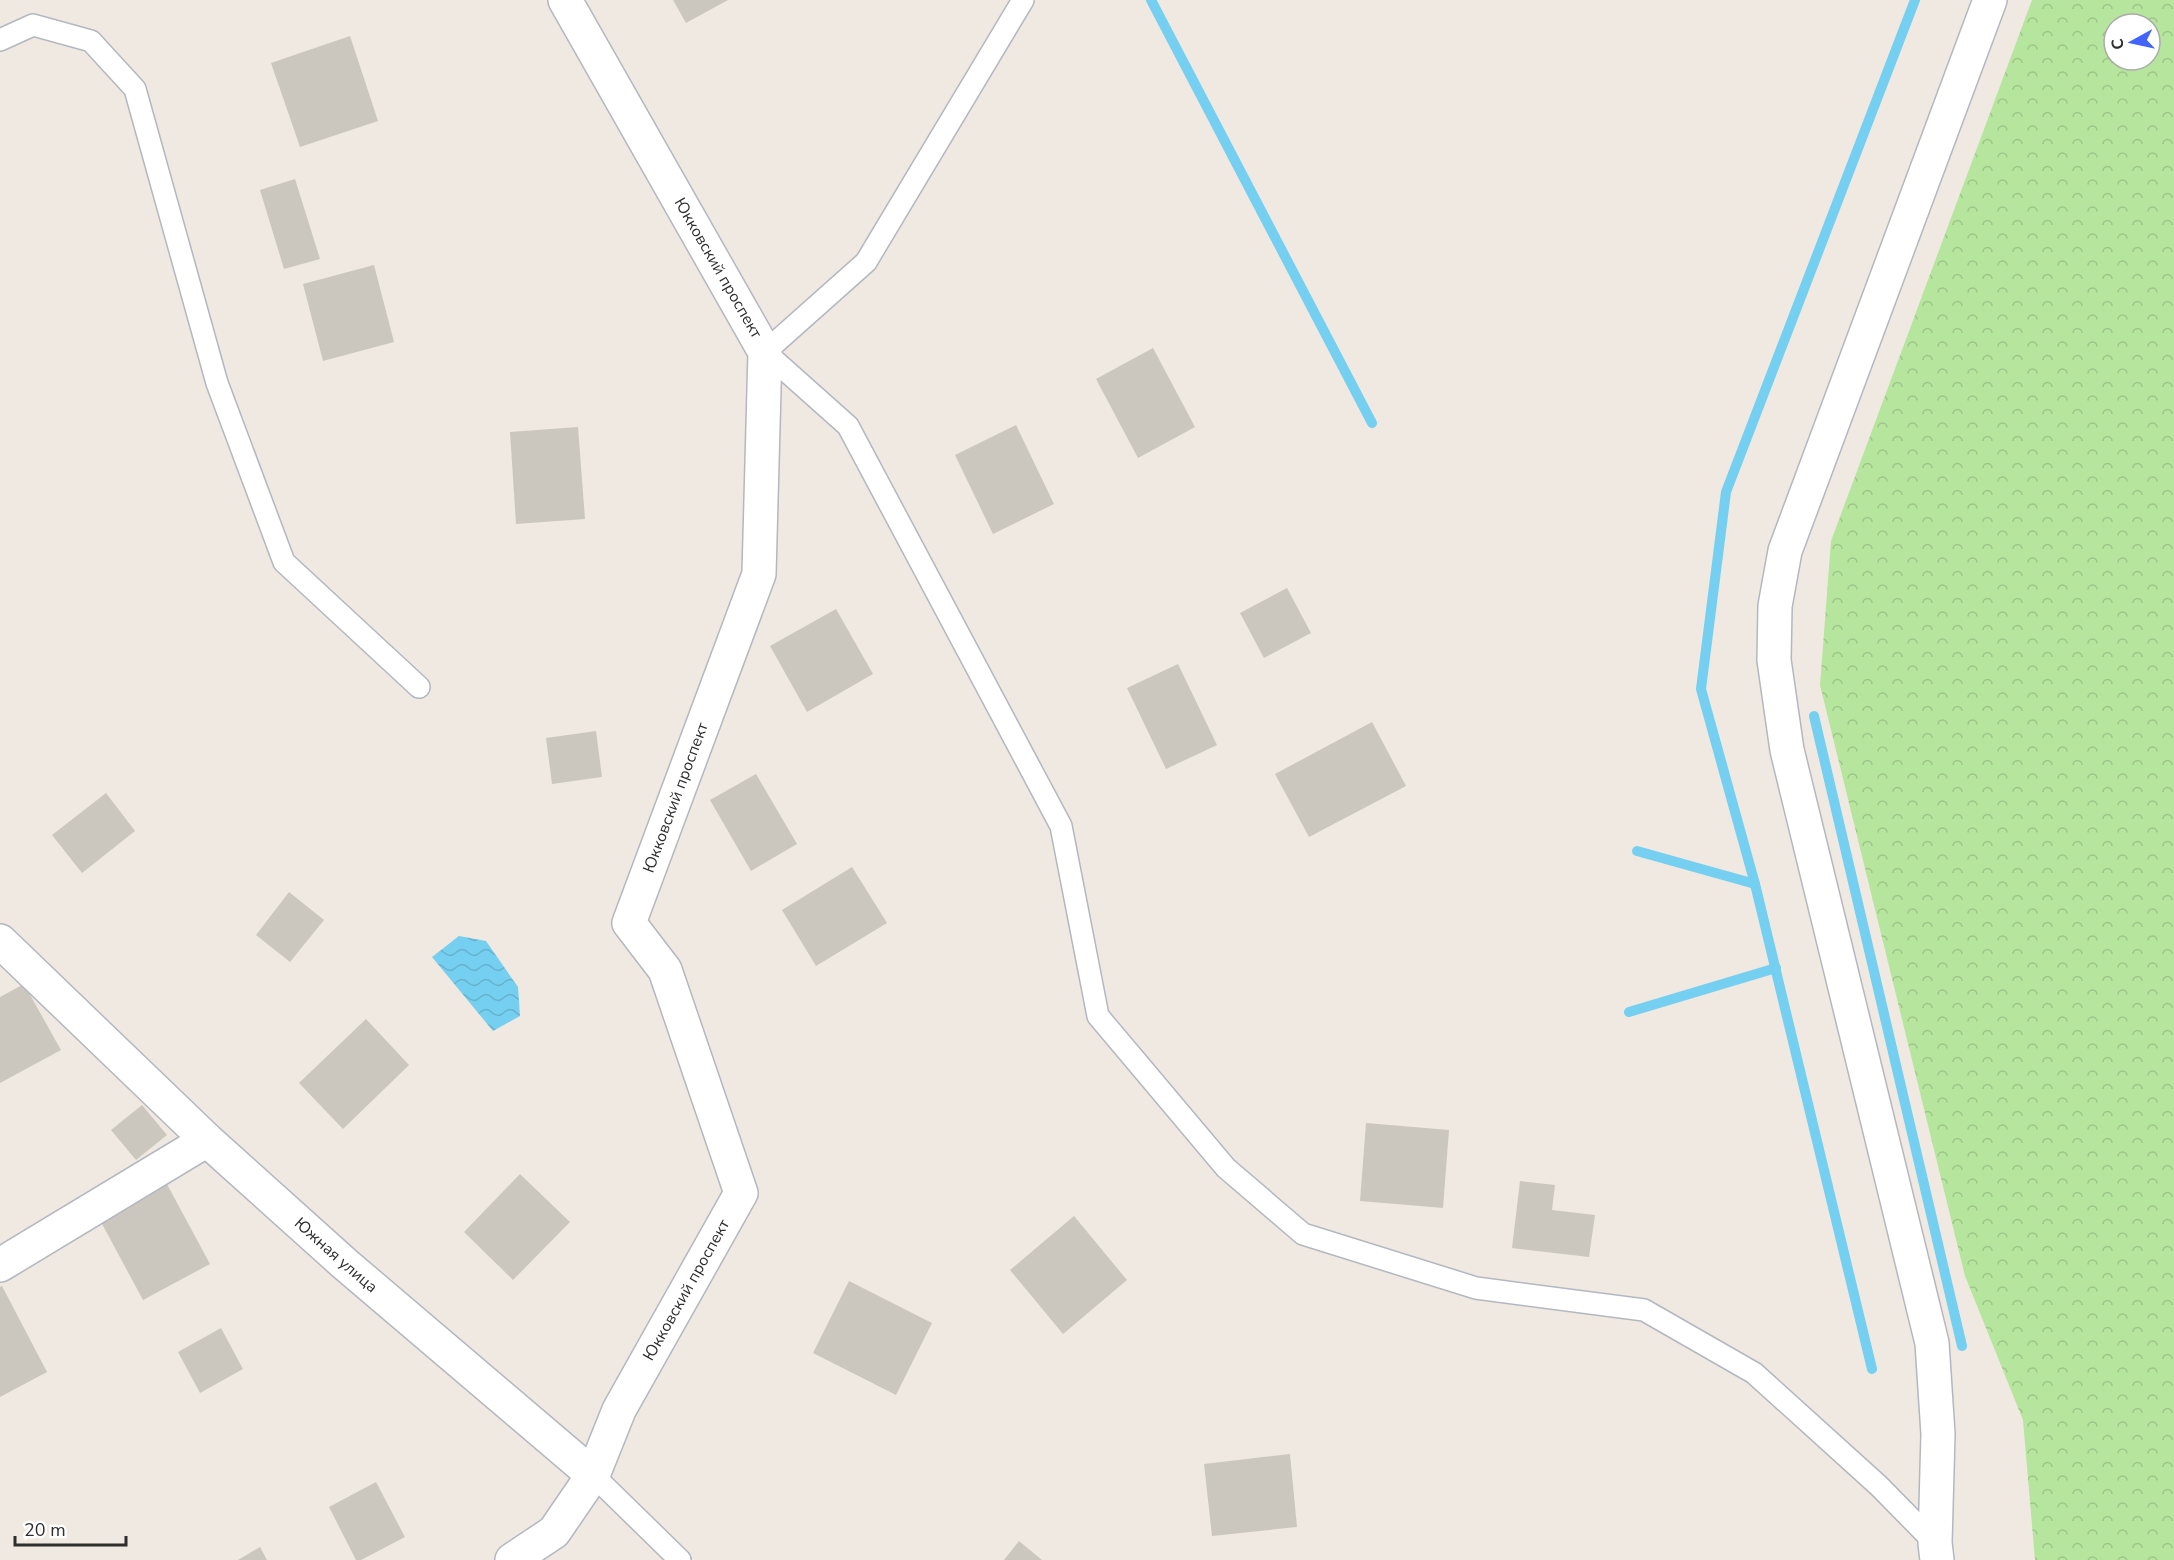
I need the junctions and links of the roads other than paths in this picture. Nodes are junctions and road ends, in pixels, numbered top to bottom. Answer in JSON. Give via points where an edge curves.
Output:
{"nodes":[{"id":1,"x":565,"y":0,"type":"edge"},
{"id":2,"x":1023,"y":0,"type":"edge"},
{"id":3,"x":1990,"y":0,"type":"edge"},
{"id":4,"x":0,"y":40,"type":"edge"},
{"id":5,"x":765,"y":352,"type":"junction"},
{"id":6,"x":420,"y":687,"type":"dead end"},
{"id":7,"x":0,"y":940,"type":"edge"},
{"id":8,"x":207,"y":1140,"type":"junction"},
{"id":9,"x":0,"y":1265,"type":"edge"},
{"id":10,"x":593,"y":1475,"type":"junction"},
{"id":11,"x":1936,"y":1551,"type":"edge"},
{"id":12,"x":512,"y":1560,"type":"edge"},
{"id":13,"x":680,"y":1560,"type":"edge"}],
"edges":[{"from":1,"to":5,"type":"street","name":"Юкковский проспект"},
{"from":2,"to":5,"type":"lane","via":[[866,262]]},
{"from":3,"to":11,"type":"street","via":[[1785,551],[1775,606],[1774,660],[1787,750],[1932,1343],[1938,1434]]},
{"from":4,"to":6,"type":"lane","via":[[33,25],[91,40],[135,88],[217,383],[284,562]]},
{"from":5,"to":10,"type":"street","name":"Юкковский проспект","via":[[759,574],[629,922],[665,970],[741,1193],[619,1410]]},
{"from":5,"to":11,"type":"lane","via":[[848,426],[1061,826],[1098,1016],[1226,1168],[1303,1234],[1476,1288],[1644,1310],[1754,1373],[1879,1486]]},
{"from":7,"to":8,"type":"street","name":"Южная улица"},
{"from":8,"to":9,"type":"street"},
{"from":8,"to":10,"type":"street","name":"Южная улица","via":[[345,1264]]},
{"from":10,"to":12,"type":"street","name":"Юкковский проспект","via":[[554,1532]]},
{"from":10,"to":13,"type":"lane","name":"Южная улица"}]}
